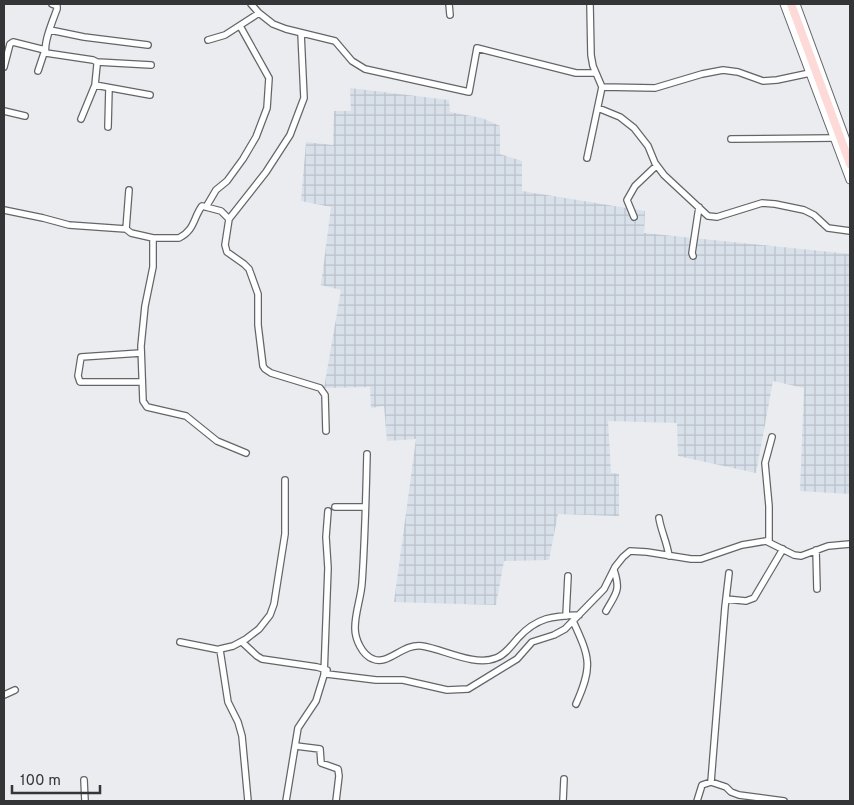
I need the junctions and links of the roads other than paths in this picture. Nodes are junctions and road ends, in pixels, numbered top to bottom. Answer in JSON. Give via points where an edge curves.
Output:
{"nodes":[{"id":1,"x":52,"y":4,"type":"edge"},
{"id":2,"x":252,"y":4,"type":"edge"},
{"id":3,"x":449,"y":4,"type":"edge"},
{"id":4,"x":590,"y":4,"type":"edge"},
{"id":5,"x":784,"y":4,"type":"edge"},
{"id":6,"x":791,"y":4,"type":"edge"},
{"id":7,"x":796,"y":4,"type":"edge"},
{"id":8,"x":259,"y":14,"type":"junction"},
{"id":9,"x":450,"y":15,"type":"dead end"},
{"id":10,"x":240,"y":26,"type":"junction"},
{"id":11,"x":50,"y":30,"type":"junction"},
{"id":12,"x":301,"y":34,"type":"junction"},
{"id":13,"x":208,"y":40,"type":"dead end"},
{"id":14,"x":148,"y":45,"type":"dead end"},
{"id":15,"x":45,"y":50,"type":"junction"},
{"id":16,"x":6,"y":52,"type":"edge"},
{"id":17,"x":97,"y":62,"type":"junction"},
{"id":18,"x":151,"y":65,"type":"dead end"},
{"id":19,"x":4,"y":67,"type":"edge"},
{"id":20,"x":38,"y":71,"type":"dead end"},
{"id":21,"x":595,"y":73,"type":"junction"},
{"id":22,"x":810,"y":73,"type":"junction"},
{"id":23,"x":95,"y":85,"type":"junction"},
{"id":24,"x":602,"y":87,"type":"junction"},
{"id":25,"x":109,"y":88,"type":"junction"},
{"id":26,"x":150,"y":95,"type":"dead end"},
{"id":27,"x":598,"y":108,"type":"junction"},
{"id":28,"x":4,"y":110,"type":"edge"},
{"id":29,"x":25,"y":116,"type":"dead end"},
{"id":30,"x":81,"y":118,"type":"dead end"},
{"id":31,"x":108,"y":127,"type":"dead end"},
{"id":32,"x":834,"y":138,"type":"junction"},
{"id":33,"x":731,"y":139,"type":"dead end"},
{"id":34,"x":850,"y":151,"type":"edge"},
{"id":35,"x":587,"y":158,"type":"dead end"},
{"id":36,"x":850,"y":164,"type":"edge"},
{"id":37,"x":656,"y":166,"type":"junction"},
{"id":38,"x":850,"y":180,"type":"edge"},
{"id":39,"x":129,"y":190,"type":"dead end"},
{"id":40,"x":206,"y":206,"type":"junction"},
{"id":41,"x":698,"y":207,"type":"junction"},
{"id":42,"x":4,"y":210,"type":"edge"},
{"id":43,"x":634,"y":217,"type":"dead end"},
{"id":44,"x":229,"y":219,"type":"junction"},
{"id":45,"x":126,"y":229,"type":"junction"},
{"id":46,"x":850,"y":231,"type":"edge"},
{"id":47,"x":153,"y":238,"type":"junction"},
{"id":48,"x":693,"y":256,"type":"dead end"},
{"id":49,"x":141,"y":353,"type":"junction"},
{"id":50,"x":141,"y":382,"type":"junction"},
{"id":51,"x":326,"y":431,"type":"dead end"},
{"id":52,"x":772,"y":436,"type":"dead end"},
{"id":53,"x":246,"y":453,"type":"dead end"},
{"id":54,"x":367,"y":454,"type":"dead end"},
{"id":55,"x":285,"y":480,"type":"dead end"},
{"id":56,"x":336,"y":507,"type":"dead end"},
{"id":57,"x":365,"y":507,"type":"junction"},
{"id":58,"x":328,"y":512,"type":"dead end"},
{"id":59,"x":659,"y":518,"type":"dead end"},
{"id":60,"x":769,"y":541,"type":"junction"},
{"id":61,"x":850,"y":544,"type":"edge"},
{"id":62,"x":783,"y":549,"type":"junction"},
{"id":63,"x":816,"y":550,"type":"junction"},
{"id":64,"x":669,"y":556,"type":"junction"},
{"id":65,"x":614,"y":570,"type":"junction"},
{"id":66,"x":729,"y":572,"type":"dead end"},
{"id":67,"x":568,"y":576,"type":"dead end"},
{"id":68,"x":817,"y":589,"type":"dead end"},
{"id":69,"x":726,"y":600,"type":"junction"},
{"id":70,"x":606,"y":611,"type":"dead end"},
{"id":71,"x":580,"y":615,"type":"junction"},
{"id":72,"x":566,"y":616,"type":"junction"},
{"id":73,"x":573,"y":621,"type":"junction"},
{"id":74,"x":180,"y":642,"type":"dead end"},
{"id":75,"x":242,"y":642,"type":"junction"},
{"id":76,"x":220,"y":649,"type":"junction"},
{"id":77,"x":326,"y":672,"type":"junction"},
{"id":78,"x":15,"y":690,"type":"dead end"},
{"id":79,"x":4,"y":695,"type":"edge"},
{"id":80,"x":576,"y":704,"type":"dead end"},
{"id":81,"x":296,"y":746,"type":"junction"},
{"id":82,"x":564,"y":779,"type":"dead end"},
{"id":83,"x":84,"y":780,"type":"dead end"},
{"id":84,"x":711,"y":782,"type":"junction"},
{"id":85,"x":85,"y":801,"type":"edge"},
{"id":86,"x":248,"y":801,"type":"edge"},
{"id":87,"x":286,"y":801,"type":"edge"},
{"id":88,"x":336,"y":801,"type":"edge"},
{"id":89,"x":563,"y":801,"type":"edge"},
{"id":90,"x":697,"y":801,"type":"edge"},
{"id":91,"x":784,"y":801,"type":"edge"}],
"edges":[{"from":1,"to":11,"type":"street","via":[[57,9]]},
{"from":2,"to":8,"type":"street"},
{"from":3,"to":9,"type":"street"},
{"from":4,"to":21,"type":"street","via":[[591,55]]},
{"from":5,"to":22,"type":"street"},
{"from":6,"to":36,"type":"main road"},
{"from":7,"to":34,"type":"street"},
{"from":8,"to":10,"type":"street"},
{"from":8,"to":12,"type":"street","via":[[273,24]]},
{"from":10,"to":13,"type":"street","via":[[225,36]]},
{"from":10,"to":40,"type":"street","via":[[269,78],[267,108],[243,159]]},
{"from":11,"to":14,"type":"street","via":[[84,38]]},
{"from":11,"to":15,"type":"street"},
{"from":12,"to":21,"type":"street","via":[[335,41],[352,61],[366,69],[469,92],[477,48],[576,73]]},
{"from":12,"to":44,"type":"street","via":[[304,98],[290,135]]},
{"from":15,"to":16,"type":"street","via":[[13,42]]},
{"from":15,"to":17,"type":"street","via":[[50,55]]},
{"from":15,"to":20,"type":"street"},
{"from":16,"to":19,"type":"street"},
{"from":17,"to":18,"type":"street"},
{"from":17,"to":23,"type":"street"},
{"from":21,"to":24,"type":"street"},
{"from":22,"to":24,"type":"street","via":[[764,81],[723,70],[655,88]]},
{"from":22,"to":32,"type":"street"},
{"from":23,"to":25,"type":"street"},
{"from":23,"to":30,"type":"street"},
{"from":24,"to":27,"type":"street"},
{"from":25,"to":26,"type":"street"},
{"from":25,"to":31,"type":"street"},
{"from":27,"to":35,"type":"street"},
{"from":27,"to":37,"type":"street","via":[[634,128],[651,151]]},
{"from":28,"to":29,"type":"street"},
{"from":32,"to":33,"type":"street"},
{"from":32,"to":38,"type":"street"},
{"from":37,"to":41,"type":"street"},
{"from":37,"to":43,"type":"street","via":[[634,186],[627,200]]},
{"from":39,"to":45,"type":"street"},
{"from":40,"to":44,"type":"street","via":[[221,210]]},
{"from":40,"to":47,"type":"street","via":[[202,206],[194,225],[183,236]]},
{"from":41,"to":46,"type":"street","via":[[710,217],[762,203],[790,206],[814,215],[828,228]]},
{"from":41,"to":48,"type":"street"},
{"from":42,"to":45,"type":"street","via":[[69,226]]},
{"from":44,"to":51,"type":"street","via":[[227,252],[249,270],[258,294],[263,366],[271,373],[320,388],[325,395]]},
{"from":45,"to":47,"type":"street","via":[[131,234]]},
{"from":47,"to":49,"type":"street","via":[[154,267],[145,306]]},
{"from":49,"to":50,"type":"street"},
{"from":49,"to":50,"type":"street","via":[[82,357],[78,376],[80,382]]},
{"from":50,"to":53,"type":"street","via":[[146,406],[186,416],[218,441]]},
{"from":52,"to":60,"type":"street","via":[[765,463]]},
{"from":54,"to":57,"type":"street"},
{"from":55,"to":75,"type":"street","via":[[285,534],[274,604],[267,621]]},
{"from":56,"to":57,"type":"street"},
{"from":57,"to":72,"type":"street","via":[[362,583],[355,628],[360,646],[371,658],[385,660],[415,645],[474,660],[492,660],[530,626],[544,619]]},
{"from":58,"to":77,"type":"street"},
{"from":59,"to":64,"type":"street"},
{"from":60,"to":62,"type":"street"},
{"from":60,"to":64,"type":"street","via":[[756,541],[701,559]]},
{"from":61,"to":63,"type":"street"},
{"from":62,"to":63,"type":"street","via":[[801,556]]},
{"from":62,"to":69,"type":"street","via":[[754,598]]},
{"from":63,"to":68,"type":"street"},
{"from":64,"to":65,"type":"street","via":[[630,552],[622,556]]},
{"from":65,"to":70,"type":"street","via":[[618,589]]},
{"from":65,"to":71,"type":"street","via":[[604,589]]},
{"from":66,"to":69,"type":"street"},
{"from":67,"to":72,"type":"street"},
{"from":69,"to":84,"type":"street"},
{"from":71,"to":72,"type":"street"},
{"from":71,"to":73,"type":"street"},
{"from":73,"to":77,"type":"street","via":[[554,635],[532,642],[517,659],[468,689],[447,690],[403,680],[376,680]]},
{"from":73,"to":80,"type":"street","via":[[588,662],[586,680]]},
{"from":74,"to":76,"type":"street"},
{"from":75,"to":76,"type":"street"},
{"from":75,"to":77,"type":"street","via":[[262,659]]},
{"from":76,"to":86,"type":"street","via":[[228,702],[242,736]]},
{"from":77,"to":81,"type":"street","via":[[316,701],[298,728]]},
{"from":78,"to":79,"type":"street"},
{"from":81,"to":87,"type":"street"},
{"from":81,"to":88,"type":"street","via":[[320,749],[321,763],[338,769]]},
{"from":82,"to":89,"type":"street"},
{"from":83,"to":85,"type":"street"},
{"from":84,"to":90,"type":"street","via":[[702,785]]},
{"from":84,"to":91,"type":"street","via":[[739,795]]}]}
